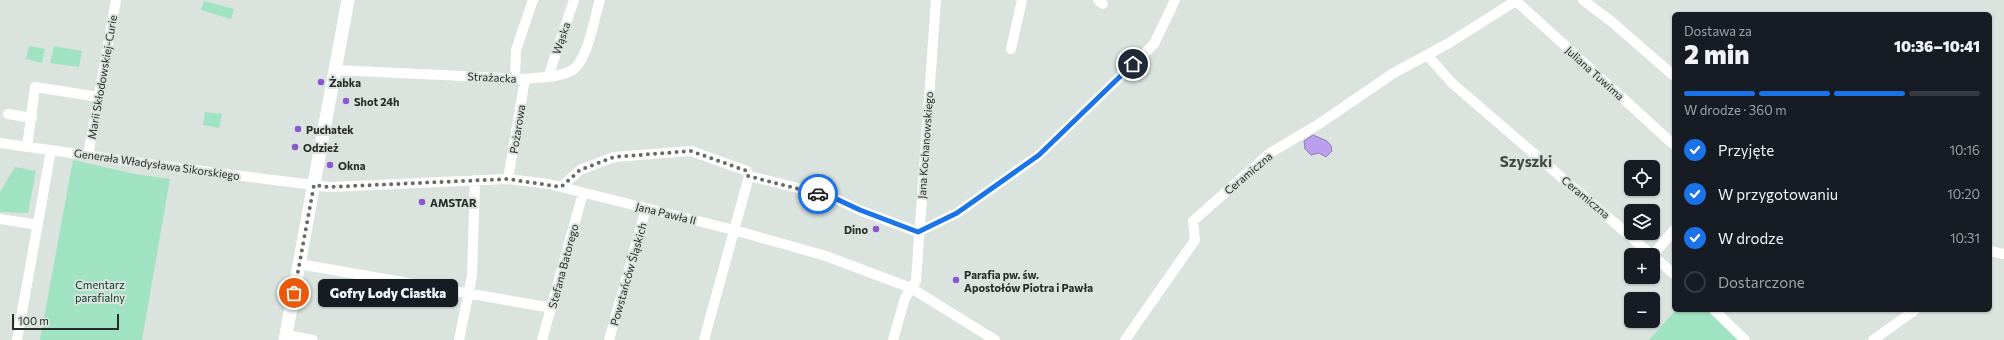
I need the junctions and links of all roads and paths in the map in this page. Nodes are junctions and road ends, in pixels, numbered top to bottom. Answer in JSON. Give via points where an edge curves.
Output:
{"nodes":[{"id":1,"x":116,"y":0,"type":"edge"},
{"id":2,"x":348,"y":0,"type":"edge"},
{"id":3,"x":533,"y":0,"type":"edge"},
{"id":4,"x":574,"y":0,"type":"edge"},
{"id":5,"x":600,"y":0,"type":"edge"},
{"id":6,"x":936,"y":0,"type":"edge"},
{"id":7,"x":1022,"y":0,"type":"edge"},
{"id":8,"x":1175,"y":0,"type":"edge"},
{"id":9,"x":1517,"y":0,"type":"edge"},
{"id":10,"x":1583,"y":0,"type":"edge"},
{"id":11,"x":1011,"y":49,"type":"dead end"},
{"id":12,"x":1427,"y":55,"type":"junction"},
{"id":13,"x":335,"y":70,"type":"junction"},
{"id":14,"x":1672,"y":74,"type":"edge"},
{"id":15,"x":548,"y":77,"type":"junction"},
{"id":16,"x":520,"y":78,"type":"junction"},
{"id":17,"x":99,"y":97,"type":"junction"},
{"id":18,"x":8,"y":114,"type":"dead end"},
{"id":19,"x":32,"y":118,"type":"junction"},
{"id":20,"x":0,"y":143,"type":"edge"},
{"id":21,"x":1672,"y":143,"type":"edge"},
{"id":22,"x":27,"y":147,"type":"junction"},
{"id":23,"x":51,"y":150,"type":"junction"},
{"id":24,"x":88,"y":155,"type":"junction"},
{"id":25,"x":748,"y":176,"type":"junction"},
{"id":26,"x":508,"y":179,"type":"junction"},
{"id":27,"x":475,"y":180,"type":"junction"},
{"id":28,"x":314,"y":185,"type":"junction"},
{"id":29,"x":561,"y":187,"type":"junction"},
{"id":30,"x":583,"y":193,"type":"junction"},
{"id":31,"x":646,"y":208,"type":"junction"},
{"id":32,"x":0,"y":219,"type":"edge"},
{"id":33,"x":38,"y":226,"type":"junction"},
{"id":34,"x":734,"y":230,"type":"junction"},
{"id":35,"x":918,"y":232,"type":"junction"},
{"id":36,"x":1672,"y":232,"type":"edge"},
{"id":37,"x":1646,"y":248,"type":"edge"},
{"id":38,"x":1658,"y":248,"type":"edge"},
{"id":39,"x":1992,"y":251,"type":"edge"},
{"id":40,"x":2004,"y":254,"type":"edge"},
{"id":41,"x":1660,"y":261,"type":"edge"},
{"id":42,"x":299,"y":264,"type":"junction"},
{"id":43,"x":1672,"y":272,"type":"edge"},
{"id":44,"x":911,"y":288,"type":"junction"},
{"id":45,"x":470,"y":295,"type":"junction"},
{"id":46,"x":552,"y":308,"type":"junction"},
{"id":47,"x":1716,"y":312,"type":"edge"},
{"id":48,"x":1912,"y":312,"type":"edge"},
{"id":49,"x":286,"y":338,"type":"edge"},
{"id":50,"x":17,"y":340,"type":"edge"},
{"id":51,"x":313,"y":340,"type":"edge"},
{"id":52,"x":460,"y":340,"type":"edge"},
{"id":53,"x":542,"y":340,"type":"edge"},
{"id":54,"x":609,"y":340,"type":"edge"},
{"id":55,"x":704,"y":340,"type":"edge"},
{"id":56,"x":893,"y":340,"type":"edge"},
{"id":57,"x":994,"y":340,"type":"edge"},
{"id":58,"x":1125,"y":340,"type":"edge"},
{"id":59,"x":1745,"y":340,"type":"edge"},
{"id":60,"x":1873,"y":340,"type":"edge"}],
"edges":[{"from":1,"to":17,"type":"street","name":"Marii Skłodowskiej-Curie"},
{"from":2,"to":13,"type":"main road"},
{"from":3,"to":16,"type":"street","name":"Pożarowa","via":[[516,50]]},
{"from":4,"to":15,"type":"street","name":"Wąska"},
{"from":5,"to":15,"type":"street","name":"Strażacka","via":[[581,62],[572,70]]},
{"from":6,"to":35,"type":"street","name":"Jana Kochanowskiego"},
{"from":7,"to":11,"type":"street"},
{"from":8,"to":35,"type":"street","via":[[1154,44],[1039,155],[957,213]]},
{"from":9,"to":12,"type":"street","name":"Ceramiczna"},
{"from":9,"to":21,"type":"street","name":"Juliana Tuwima"},
{"from":10,"to":14,"type":"street"},
{"from":12,"to":37,"type":"street","name":"Ceramiczna","via":[[1453,84]]},
{"from":12,"to":58,"type":"street","name":"Ceramiczna","via":[[1392,74],[1320,124],[1270,153],[1193,221],[1195,240]]},
{"from":13,"to":16,"type":"street","name":"Strażacka"},
{"from":13,"to":28,"type":"main road"},
{"from":15,"to":16,"type":"street","name":"Strażacka"},
{"from":16,"to":26,"type":"street","name":"Pożarowa"},
{"from":17,"to":19,"type":"street","via":[[35,87]]},
{"from":17,"to":24,"type":"street","name":"Marii Skłodowskiej-Curie"},
{"from":18,"to":19,"type":"street"},
{"from":19,"to":22,"type":"street"},
{"from":20,"to":22,"type":"street","name":"Generała Władysława Sikorskiego"},
{"from":22,"to":23,"type":"street","name":"Generała Władysława Sikorskiego"},
{"from":23,"to":24,"type":"street","name":"Generała Władysława Sikorskiego"},
{"from":23,"to":33,"type":"street"},
{"from":24,"to":28,"type":"street","name":"Generała Władysława Sikorskiego"},
{"from":25,"to":29,"type":"street","via":[[747,171],[691,151],[614,157],[580,170]]},
{"from":25,"to":34,"type":"street","via":[[734,222]]},
{"from":25,"to":35,"type":"street","via":[[830,196]]},
{"from":26,"to":27,"type":"street","name":"Jana Pawła II"},
{"from":26,"to":29,"type":"street","name":"Jana Pawła II"},
{"from":27,"to":28,"type":"street","name":"Jana Pawła II","via":[[329,187]]},
{"from":27,"to":45,"type":"street"},
{"from":28,"to":42,"type":"main road"},
{"from":29,"to":30,"type":"street","name":"Jana Pawła II"},
{"from":30,"to":31,"type":"street","name":"Jana Pawła II"},
{"from":30,"to":46,"type":"street","name":"Stefana Batorego"},
{"from":31,"to":34,"type":"street","name":"Jana Pawła II"},
{"from":31,"to":54,"type":"street","name":"Powstańców Śląskich"},
{"from":32,"to":33,"type":"street"},
{"from":33,"to":50,"type":"street"},
{"from":34,"to":44,"type":"street","name":"Jana Pawła II","via":[[826,256]]},
{"from":34,"to":55,"type":"street"},
{"from":35,"to":44,"type":"street","name":"Jana Kochanowskiego","via":[[916,281]]},
{"from":36,"to":38,"type":"street"},
{"from":39,"to":40,"type":"street"},
{"from":41,"to":43,"type":"street","name":"Ceramiczna"},
{"from":42,"to":45,"type":"street"},
{"from":42,"to":49,"type":"main road"},
{"from":44,"to":56,"type":"street","name":"Jana Kochanowskiego","via":[[905,298]]},
{"from":44,"to":57,"type":"street","name":"Jana Pawła II"},
{"from":45,"to":46,"type":"street"},
{"from":45,"to":52,"type":"street"},
{"from":46,"to":53,"type":"street","name":"Stefana Batorego"},
{"from":47,"to":59,"type":"street"},
{"from":48,"to":60,"type":"street"},
{"from":49,"to":51,"type":"street"}]}
